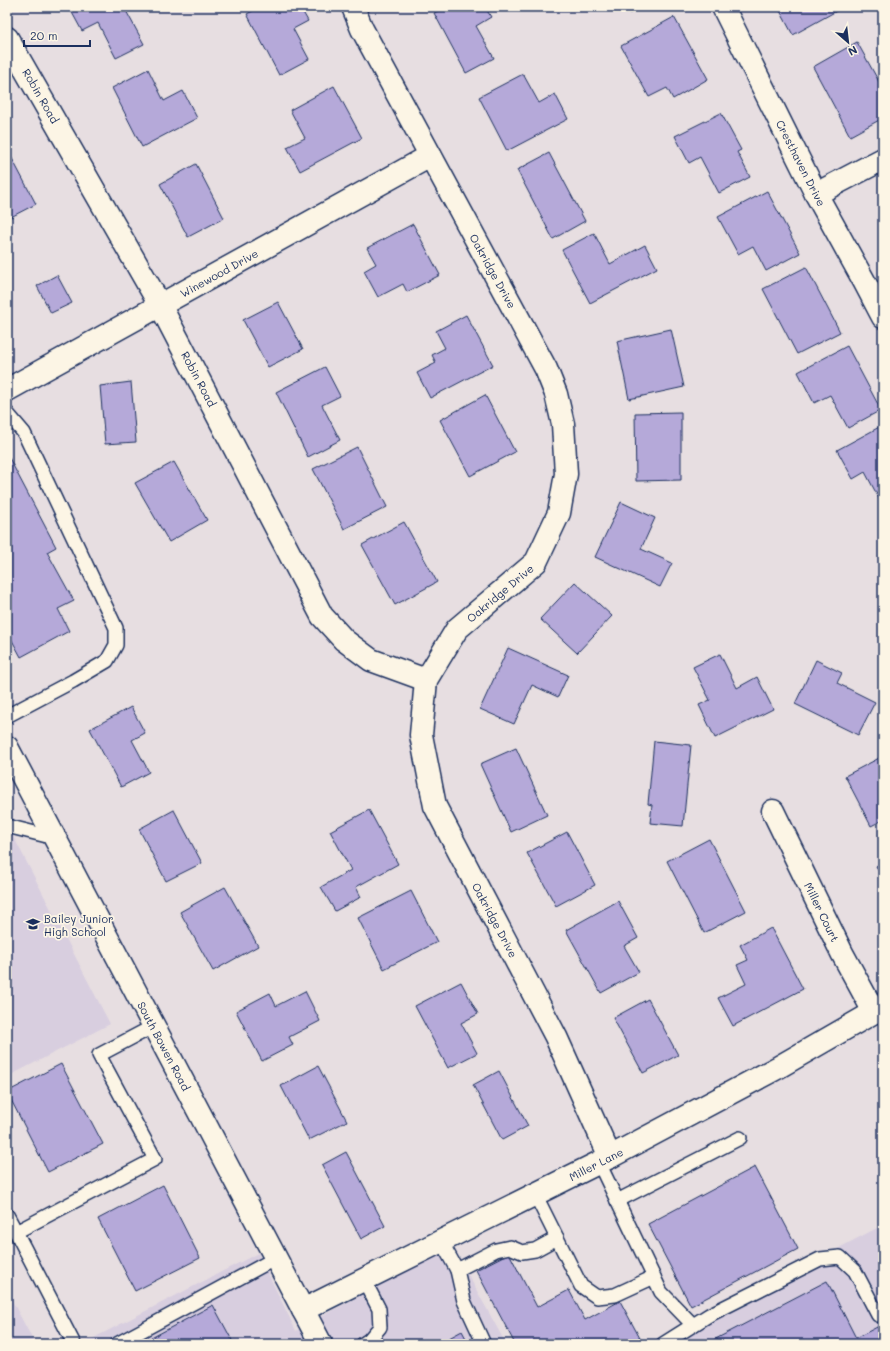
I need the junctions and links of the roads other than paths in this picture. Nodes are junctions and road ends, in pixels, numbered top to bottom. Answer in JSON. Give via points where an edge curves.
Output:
{"nodes":[{"id":1,"x":353,"y":7,"type":"edge"},
{"id":2,"x":723,"y":7,"type":"edge"},
{"id":3,"x":7,"y":38,"type":"edge"},
{"id":4,"x":430,"y":156,"type":"junction"},
{"id":5,"x":883,"y":159,"type":"edge"},
{"id":6,"x":816,"y":194,"type":"junction"},
{"id":7,"x":160,"y":305,"type":"junction"},
{"id":8,"x":883,"y":317,"type":"edge"},
{"id":9,"x":7,"y":390,"type":"edge"},
{"id":10,"x":7,"y":413,"type":"edge"},
{"id":11,"x":426,"y":680,"type":"junction"},
{"id":12,"x":7,"y":716,"type":"edge"},
{"id":13,"x":7,"y":747,"type":"edge"},
{"id":14,"x":773,"y":811,"type":"dead end"},
{"id":15,"x":7,"y":826,"type":"edge"},
{"id":16,"x":55,"y":838,"type":"junction"},
{"id":17,"x":878,"y":1010,"type":"edge"},
{"id":18,"x":154,"y":1026,"type":"junction"},
{"id":19,"x":740,"y":1138,"type":"dead end"},
{"id":20,"x":604,"y":1160,"type":"junction"},
{"id":21,"x":534,"y":1194,"type":"junction"},
{"id":22,"x":617,"y":1201,"type":"junction"},
{"id":23,"x":7,"y":1215,"type":"edge"},
{"id":24,"x":16,"y":1232,"type":"junction"},
{"id":25,"x":557,"y":1238,"type":"junction"},
{"id":26,"x":441,"y":1241,"type":"junction"},
{"id":27,"x":276,"y":1258,"type":"junction"},
{"id":28,"x":457,"y":1270,"type":"junction"},
{"id":29,"x":654,"y":1277,"type":"junction"},
{"id":30,"x":364,"y":1280,"type":"junction"},
{"id":31,"x":303,"y":1310,"type":"junction"},
{"id":32,"x":878,"y":1315,"type":"dead end"},
{"id":33,"x":693,"y":1325,"type":"junction"},
{"id":34,"x":368,"y":1343,"type":"edge"},
{"id":35,"x":74,"y":1344,"type":"edge"},
{"id":36,"x":117,"y":1344,"type":"edge"},
{"id":37,"x":321,"y":1344,"type":"edge"},
{"id":38,"x":484,"y":1344,"type":"edge"},
{"id":39,"x":664,"y":1344,"type":"edge"}],
"edges":[{"from":1,"to":4,"type":"street","name":"Oakridge Drive","via":[[362,29]]},
{"from":2,"to":6,"type":"street","name":"Cresthaven Drive"},
{"from":3,"to":7,"type":"street","name":"Robin Road"},
{"from":4,"to":7,"type":"street","name":"Winewood Drive"},
{"from":4,"to":11,"type":"street","name":"Oakridge Drive","via":[[546,369],[556,394],[562,424],[566,474],[559,513],[536,562],[457,629]]},
{"from":5,"to":6,"type":"street"},
{"from":6,"to":8,"type":"street","name":"Cresthaven Drive"},
{"from":7,"to":9,"type":"street","name":"Winewood Drive"},
{"from":7,"to":11,"type":"street","name":"Robin Road","via":[[322,616],[344,640],[371,660]]},
{"from":10,"to":12,"type":"lane","via":[[24,432],[116,628],[116,645],[107,661],[73,682]]},
{"from":11,"to":20,"type":"street","name":"Oakridge Drive","via":[[421,735],[435,806],[556,1037]]},
{"from":13,"to":16,"type":"street","name":"South Bowen Road"},
{"from":14,"to":17,"type":"street","name":"Miller Court","via":[[842,953]]},
{"from":15,"to":16,"type":"lane"},
{"from":16,"to":18,"type":"street","name":"South Bowen Road"},
{"from":17,"to":20,"type":"street","name":"Miller Lane","via":[[777,1068]]},
{"from":18,"to":24,"type":"lane","via":[[99,1055],[155,1159]]},
{"from":18,"to":27,"type":"street","name":"South Bowen Road"},
{"from":19,"to":22,"type":"lane"},
{"from":20,"to":21,"type":"street","name":"Miller Lane"},
{"from":20,"to":22,"type":"lane"},
{"from":21,"to":25,"type":"lane"},
{"from":21,"to":26,"type":"street","name":"Miller Lane"},
{"from":22,"to":29,"type":"lane"},
{"from":23,"to":24,"type":"lane"},
{"from":24,"to":35,"type":"lane"},
{"from":25,"to":28,"type":"lane","via":[[535,1250],[522,1252],[510,1247],[496,1250]]},
{"from":25,"to":29,"type":"lane","via":[[581,1286],[597,1297],[615,1295]]},
{"from":26,"to":28,"type":"lane"},
{"from":26,"to":30,"type":"street","name":"Miller Lane"},
{"from":27,"to":31,"type":"street","name":"South Bowen Road"},
{"from":27,"to":36,"type":"lane"},
{"from":28,"to":38,"type":"lane","via":[[464,1300]]},
{"from":29,"to":33,"type":"lane","via":[[661,1292]]},
{"from":30,"to":31,"type":"street","name":"Miller Lane"},
{"from":30,"to":34,"type":"lane","via":[[379,1309],[380,1327]]},
{"from":31,"to":37,"type":"street","name":"South Bowen Road"},
{"from":32,"to":33,"type":"lane","via":[[855,1271],[840,1257],[820,1259]]},
{"from":33,"to":39,"type":"lane"}]}
